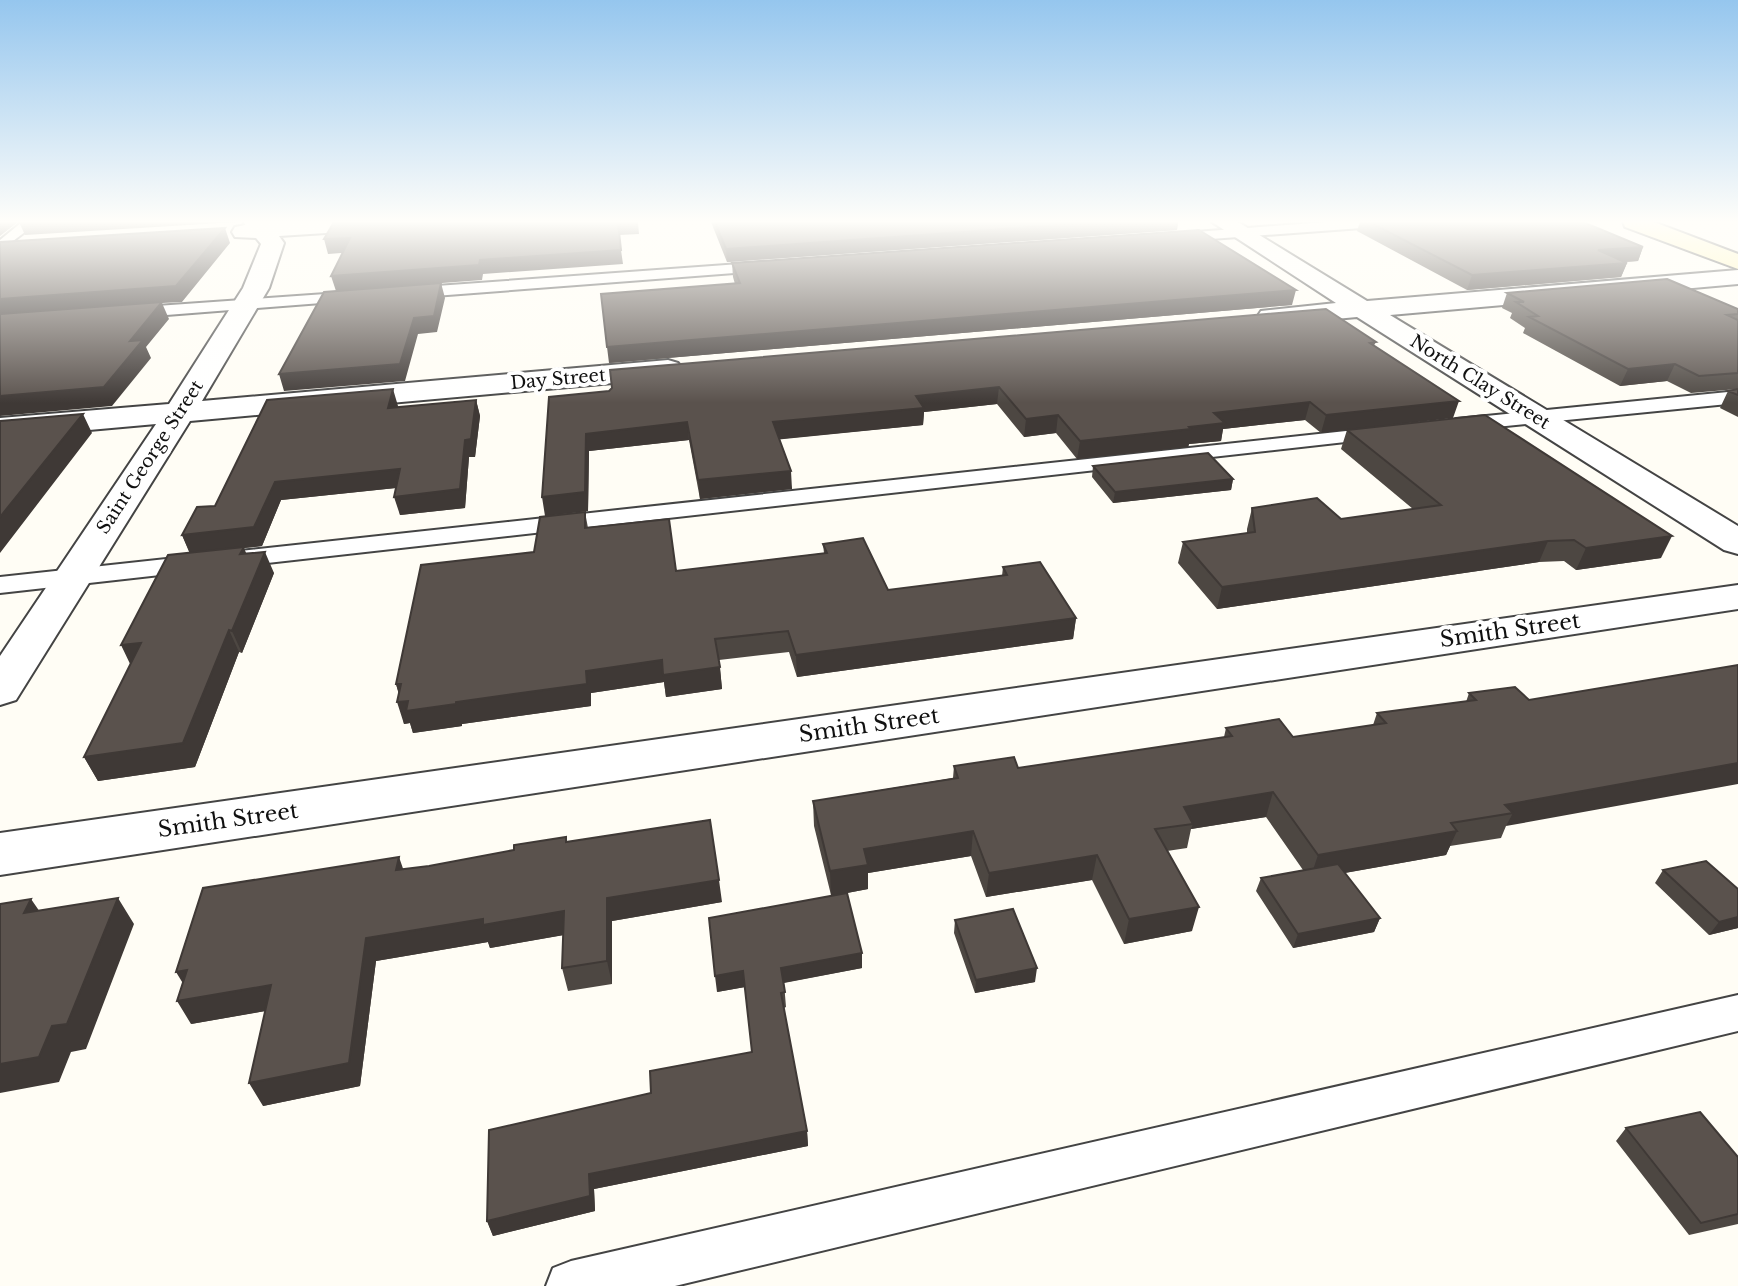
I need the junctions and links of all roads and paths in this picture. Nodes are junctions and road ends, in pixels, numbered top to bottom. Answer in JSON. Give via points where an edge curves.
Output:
{"nodes":[{"id":1,"x":257,"y":282,"type":"edge"},
{"id":2,"x":561,"y":282,"type":"edge"},
{"id":3,"x":1318,"y":282,"type":"edge"},
{"id":4,"x":1679,"y":282,"type":"edge"},
{"id":5,"x":245,"y":305,"type":"junction"},
{"id":6,"x":1362,"y":309,"type":"junction"},
{"id":7,"x":107,"y":315,"type":"edge"},
{"id":8,"x":1243,"y":319,"type":"edge"},
{"id":9,"x":702,"y":366,"type":"edge"},
{"id":10,"x":1738,"y":397,"type":"edge"},
{"id":11,"x":180,"y":412,"type":"junction"},
{"id":12,"x":1538,"y":417,"type":"junction"},
{"id":13,"x":0,"y":428,"type":"edge"},
{"id":14,"x":1738,"y":542,"type":"edge"},
{"id":15,"x":73,"y":577,"type":"junction"},
{"id":16,"x":0,"y":585,"type":"edge"},
{"id":17,"x":1738,"y":597,"type":"edge"},
{"id":18,"x":0,"y":690,"type":"edge"},
{"id":19,"x":0,"y":854,"type":"edge"},
{"id":20,"x":1738,"y":1013,"type":"edge"},
{"id":21,"x":571,"y":1286,"type":"edge"}],
"edges":[{"from":1,"to":5,"type":"street","name":"Saint George Street"},
{"from":2,"to":5,"type":"lane"},
{"from":3,"to":6,"type":"street","name":"North Clay Street"},
{"from":4,"to":6,"type":"street"},
{"from":5,"to":7,"type":"lane"},
{"from":5,"to":11,"type":"street","name":"Saint George Street"},
{"from":6,"to":8,"type":"street"},
{"from":6,"to":12,"type":"street","name":"North Clay Street"},
{"from":9,"to":11,"type":"street","name":"Day Street"},
{"from":10,"to":12,"type":"lane"},
{"from":11,"to":13,"type":"street","name":"Day Street"},
{"from":11,"to":15,"type":"street","name":"Saint George Street"},
{"from":12,"to":14,"type":"street","name":"North Clay Street"},
{"from":12,"to":15,"type":"lane"},
{"from":15,"to":16,"type":"lane"},
{"from":15,"to":18,"type":"street","name":"Saint George Street"},
{"from":17,"to":19,"type":"street","name":"Smith Street"},
{"from":20,"to":21,"type":"lane"}]}
